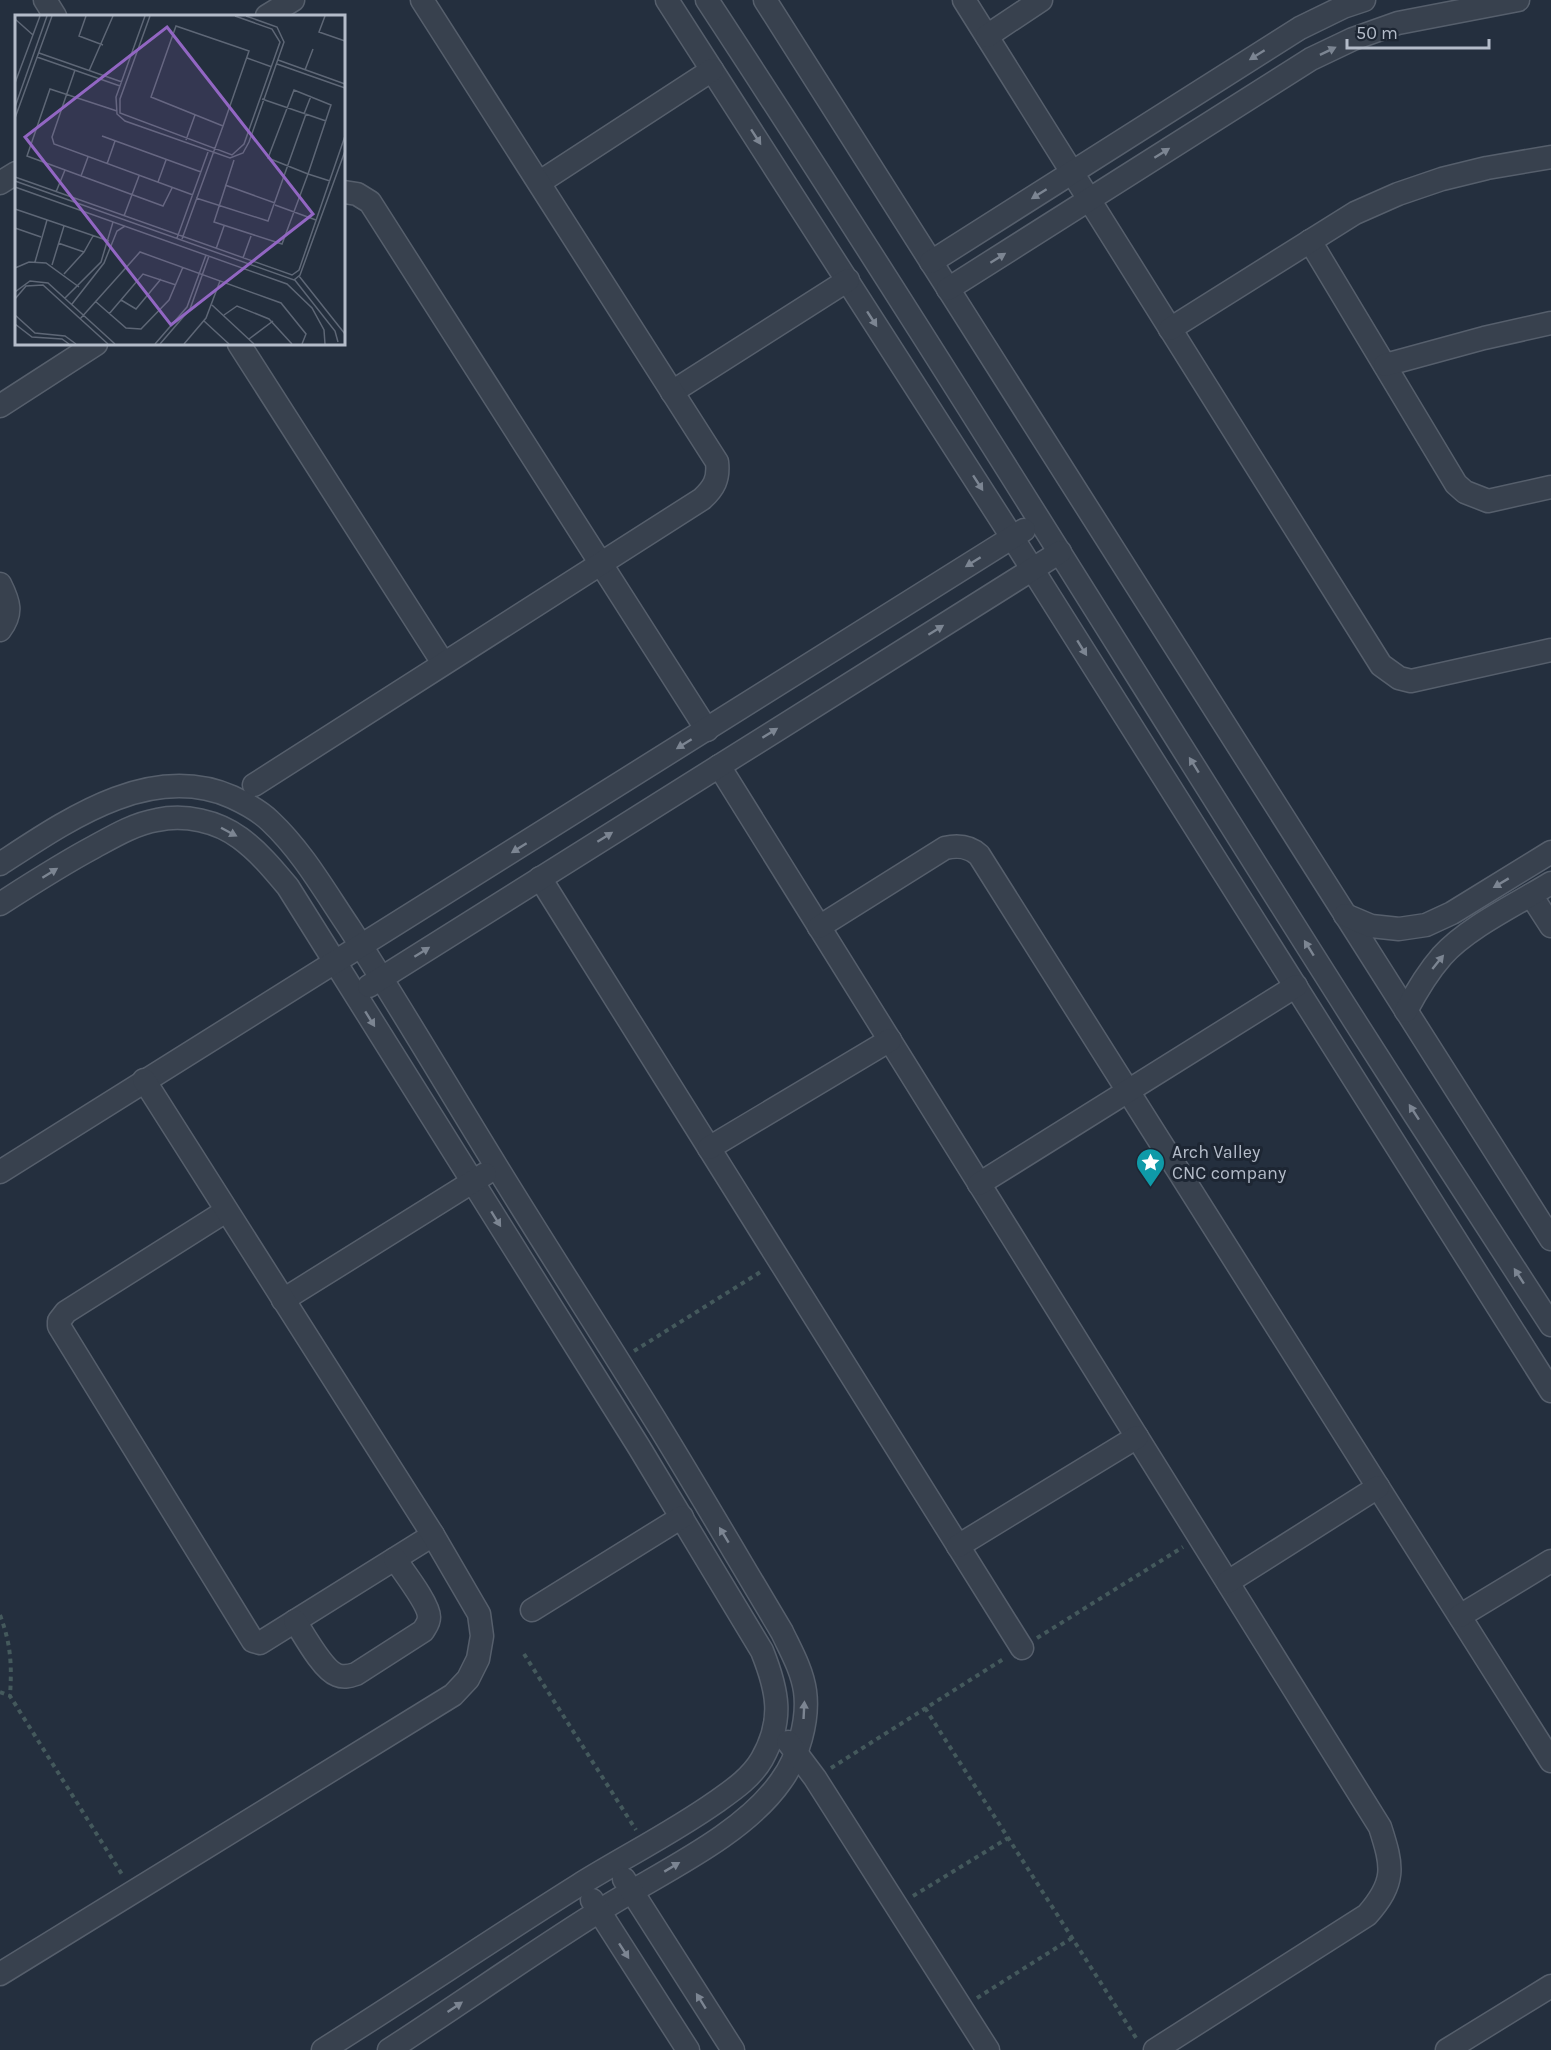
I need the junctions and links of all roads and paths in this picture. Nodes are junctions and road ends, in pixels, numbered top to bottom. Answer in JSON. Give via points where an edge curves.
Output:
{"nodes":[{"id":1,"x":45,"y":0,"type":"edge"},
{"id":2,"x":293,"y":0,"type":"edge"},
{"id":3,"x":423,"y":0,"type":"edge"},
{"id":4,"x":667,"y":0,"type":"edge"},
{"id":5,"x":707,"y":0,"type":"edge"},
{"id":6,"x":765,"y":0,"type":"edge"},
{"id":7,"x":964,"y":0,"type":"edge"},
{"id":8,"x":1041,"y":0,"type":"edge"},
{"id":9,"x":1364,"y":0,"type":"edge"},
{"id":10,"x":1518,"y":0,"type":"edge"},
{"id":11,"x":54,"y":15,"type":"edge"},
{"id":12,"x":269,"y":15,"type":"edge"},
{"id":13,"x":987,"y":36,"type":"junction"},
{"id":14,"x":712,"y":70,"type":"junction"},
{"id":15,"x":769,"y":95,"type":"junction"},
{"id":16,"x":740,"y":113,"type":"junction"},
{"id":17,"x":1551,"y":157,"type":"edge"},
{"id":18,"x":1072,"y":173,"type":"junction"},
{"id":19,"x":15,"y":174,"type":"edge"},
{"id":20,"x":540,"y":182,"type":"junction"},
{"id":21,"x":0,"y":183,"type":"edge"},
{"id":22,"x":345,"y":192,"type":"edge"},
{"id":23,"x":1089,"y":200,"type":"junction"},
{"id":24,"x":842,"y":206,"type":"junction"},
{"id":25,"x":813,"y":225,"type":"junction"},
{"id":26,"x":1310,"y":242,"type":"junction"},
{"id":27,"x":931,"y":262,"type":"junction"},
{"id":28,"x":848,"y":280,"type":"junction"},
{"id":29,"x":948,"y":289,"type":"junction"},
{"id":30,"x":1551,"y":323,"type":"edge"},
{"id":31,"x":1170,"y":329,"type":"junction"},
{"id":32,"x":94,"y":345,"type":"edge"},
{"id":33,"x":240,"y":345,"type":"edge"},
{"id":34,"x":1385,"y":365,"type":"junction"},
{"id":35,"x":672,"y":392,"type":"junction"},
{"id":36,"x":0,"y":406,"type":"edge"},
{"id":37,"x":1551,"y":487,"type":"edge"},
{"id":38,"x":1041,"y":519,"type":"junction"},
{"id":39,"x":1012,"y":537,"type":"junction"},
{"id":40,"x":1060,"y":552,"type":"junction"},
{"id":41,"x":601,"y":563,"type":"junction"},
{"id":42,"x":1032,"y":569,"type":"junction"},
{"id":43,"x":0,"y":584,"type":"edge"},
{"id":44,"x":0,"y":630,"type":"edge"},
{"id":45,"x":1551,"y":650,"type":"edge"},
{"id":46,"x":443,"y":663,"type":"junction"},
{"id":47,"x":807,"y":667,"type":"junction"},
{"id":48,"x":827,"y":697,"type":"junction"},
{"id":49,"x":707,"y":730,"type":"junction"},
{"id":50,"x":719,"y":766,"type":"junction"},
{"id":51,"x":254,"y":785,"type":"dead end"},
{"id":52,"x":1214,"y":798,"type":"junction"},
{"id":53,"x":1188,"y":815,"type":"junction"},
{"id":54,"x":549,"y":829,"type":"junction"},
{"id":55,"x":1551,"y":852,"type":"edge"},
{"id":56,"x":570,"y":859,"type":"junction"},
{"id":57,"x":0,"y":864,"type":"edge"},
{"id":58,"x":540,"y":878,"type":"junction"},
{"id":59,"x":1551,"y":883,"type":"edge"},
{"id":60,"x":1531,"y":896,"type":"junction"},
{"id":61,"x":0,"y":904,"type":"edge"},
{"id":62,"x":1345,"y":915,"type":"junction"},
{"id":63,"x":1551,"y":926,"type":"edge"},
{"id":64,"x":819,"y":927,"type":"junction"},
{"id":65,"x":362,"y":947,"type":"junction"},
{"id":66,"x":335,"y":963,"type":"junction"},
{"id":67,"x":381,"y":978,"type":"junction"},
{"id":68,"x":1296,"y":986,"type":"junction"},
{"id":69,"x":355,"y":994,"type":"junction"},
{"id":70,"x":1406,"y":1011,"type":"junction"},
{"id":71,"x":1356,"y":1022,"type":"junction"},
{"id":72,"x":890,"y":1040,"type":"junction"},
{"id":73,"x":1330,"y":1040,"type":"junction"},
{"id":74,"x":144,"y":1080,"type":"junction"},
{"id":75,"x":1129,"y":1090,"type":"junction"},
{"id":76,"x":709,"y":1148,"type":"junction"},
{"id":77,"x":497,"y":1167,"type":"junction"},
{"id":78,"x":0,"y":1172,"type":"edge"},
{"id":79,"x":473,"y":1182,"type":"junction"},
{"id":80,"x":979,"y":1184,"type":"junction"},
{"id":81,"x":226,"y":1211,"type":"junction"},
{"id":82,"x":1551,"y":1239,"type":"edge"},
{"id":83,"x":780,"y":1261,"type":"junction"},
{"id":84,"x":283,"y":1300,"type":"junction"},
{"id":85,"x":1551,"y":1325,"type":"edge"},
{"id":86,"x":618,"y":1361,"type":"junction"},
{"id":87,"x":1544,"y":1364,"type":"edge"},
{"id":88,"x":1551,"y":1391,"type":"edge"},
{"id":89,"x":662,"y":1432,"type":"junction"},
{"id":90,"x":1137,"y":1437,"type":"junction"},
{"id":91,"x":639,"y":1447,"type":"junction"},
{"id":92,"x":1378,"y":1487,"type":"junction"},
{"id":93,"x":682,"y":1517,"type":"junction"},
{"id":94,"x":434,"y":1534,"type":"junction"},
{"id":95,"x":958,"y":1546,"type":"junction"},
{"id":96,"x":395,"y":1559,"type":"junction"},
{"id":97,"x":1551,"y":1561,"type":"edge"},
{"id":98,"x":1227,"y":1582,"type":"junction"},
{"id":99,"x":532,"y":1610,"type":"dead end"},
{"id":100,"x":0,"y":1615,"type":"edge"},
{"id":101,"x":1460,"y":1616,"type":"junction"},
{"id":102,"x":295,"y":1621,"type":"junction"},
{"id":103,"x":1022,"y":1648,"type":"dead end"},
{"id":104,"x":524,"y":1654,"type":"dead end"},
{"id":105,"x":0,"y":1692,"type":"edge"},
{"id":106,"x":10,"y":1696,"type":"junction"},
{"id":107,"x":925,"y":1708,"type":"dead end"},
{"id":108,"x":775,"y":1726,"type":"junction"},
{"id":109,"x":797,"y":1752,"type":"junction"},
{"id":110,"x":1551,"y":1761,"type":"edge"},
{"id":111,"x":1008,"y":1838,"type":"junction"},
{"id":112,"x":646,"y":1846,"type":"junction"},
{"id":113,"x":615,"y":1864,"type":"junction"},
{"id":114,"x":582,"y":1883,"type":"junction"},
{"id":115,"x":632,"y":1890,"type":"junction"},
{"id":116,"x":133,"y":1892,"type":"junction"},
{"id":117,"x":897,"y":1906,"type":"junction"},
{"id":118,"x":599,"y":1911,"type":"junction"},
{"id":119,"x":1072,"y":1938,"type":"junction"},
{"id":120,"x":0,"y":1974,"type":"edge"},
{"id":121,"x":1551,"y":1986,"type":"edge"},
{"id":122,"x":410,"y":1993,"type":"junction"},
{"id":123,"x":961,"y":2008,"type":"junction"},
{"id":124,"x":430,"y":2024,"type":"junction"},
{"id":125,"x":336,"y":2047,"type":"edge"},
{"id":126,"x":389,"y":2050,"type":"edge"},
{"id":127,"x":688,"y":2050,"type":"edge"},
{"id":128,"x":733,"y":2050,"type":"edge"},
{"id":129,"x":988,"y":2050,"type":"edge"},
{"id":130,"x":1143,"y":2050,"type":"edge"},
{"id":131,"x":1155,"y":2050,"type":"edge"},
{"id":132,"x":1447,"y":2050,"type":"edge"}],
"edges":[{"from":1,"to":11,"type":"street"},
{"from":2,"to":12,"type":"street"},
{"from":3,"to":20,"type":"street"},
{"from":4,"to":14,"type":"street"},
{"from":5,"to":15,"type":"street"},
{"from":6,"to":27,"type":"street"},
{"from":7,"to":13,"type":"street"},
{"from":8,"to":13,"type":"street"},
{"from":9,"to":18,"type":"street","one_way":true,"via":[[1300,28]]},
{"from":23,"to":10,"type":"street","one_way":true,"via":[[1311,59],[1353,39],[1398,23]]},
{"from":13,"to":18,"type":"street"},
{"from":14,"to":16,"type":"street"},
{"from":14,"to":20,"type":"street"},
{"from":15,"to":16,"type":"street"},
{"from":15,"to":24,"type":"street"},
{"from":16,"to":25,"type":"street","one_way":true},
{"from":17,"to":26,"type":"street","via":[[1442,179],[1398,194],[1355,213]]},
{"from":18,"to":23,"type":"street"},
{"from":18,"to":27,"type":"street","one_way":true},
{"from":19,"to":21,"type":"street"},
{"from":20,"to":35,"type":"street"},
{"from":22,"to":41,"type":"street","via":[[370,202]]},
{"from":29,"to":23,"type":"street","one_way":true},
{"from":23,"to":31,"type":"street"},
{"from":24,"to":25,"type":"street"},
{"from":24,"to":38,"type":"street"},
{"from":25,"to":28,"type":"street"},
{"from":26,"to":31,"type":"street"},
{"from":26,"to":34,"type":"street"},
{"from":27,"to":29,"type":"street"},
{"from":28,"to":35,"type":"street"},
{"from":28,"to":39,"type":"street","one_way":true},
{"from":29,"to":62,"type":"street"},
{"from":30,"to":34,"type":"street"},
{"from":31,"to":45,"type":"street","via":[[1389,672],[1411,681]]},
{"from":32,"to":36,"type":"street"},
{"from":33,"to":46,"type":"street"},
{"from":34,"to":37,"type":"street","via":[[1456,484],[1465,492],[1488,501]]},
{"from":35,"to":41,"type":"street","via":[[717,462],[716,482],[702,499]]},
{"from":38,"to":39,"type":"street"},
{"from":38,"to":40,"type":"street"},
{"from":39,"to":42,"type":"street"},
{"from":39,"to":47,"type":"street","one_way":true},
{"from":40,"to":42,"type":"street"},
{"from":52,"to":40,"type":"street","one_way":true},
{"from":41,"to":46,"type":"street"},
{"from":41,"to":49,"type":"street"},
{"from":48,"to":42,"type":"street","one_way":true},
{"from":42,"to":53,"type":"street","one_way":true},
{"from":43,"to":44,"type":"street","via":[[9,616]]},
{"from":46,"to":51,"type":"street"},
{"from":47,"to":48,"type":"street"},
{"from":47,"to":49,"type":"street"},
{"from":50,"to":48,"type":"street","one_way":true},
{"from":49,"to":54,"type":"street","one_way":true},
{"from":56,"to":50,"type":"street","one_way":true},
{"from":50,"to":64,"type":"street"},
{"from":52,"to":53,"type":"street"},
{"from":71,"to":52,"type":"street","one_way":true},
{"from":53,"to":68,"type":"street"},
{"from":54,"to":56,"type":"street"},
{"from":54,"to":65,"type":"street","one_way":true},
{"from":55,"to":62,"type":"street","one_way":true,"via":[[1426,925],[1399,929],[1371,926]]},
{"from":56,"to":58,"type":"street"},
{"from":57,"to":65,"type":"street","via":[[51,830],[133,792],[178,786],[216,792],[267,818],[291,843]]},
{"from":67,"to":58,"type":"street","one_way":true},
{"from":58,"to":76,"type":"street"},
{"from":59,"to":60,"type":"street"},
{"from":60,"to":63,"type":"street"},
{"from":70,"to":60,"type":"street","one_way":true,"via":[[1443,955],[1466,935]]},
{"from":61,"to":66,"type":"street","one_way":true,"via":[[130,828],[158,819],[186,818],[215,824],[263,856],[288,887]]},
{"from":62,"to":70,"type":"street"},
{"from":64,"to":72,"type":"street"},
{"from":64,"to":75,"type":"street","via":[[945,848],[972,849]]},
{"from":65,"to":66,"type":"street"},
{"from":65,"to":67,"type":"street"},
{"from":66,"to":69,"type":"street"},
{"from":66,"to":74,"type":"street"},
{"from":67,"to":69,"type":"street"},
{"from":67,"to":77,"type":"street"},
{"from":68,"to":73,"type":"street"},
{"from":68,"to":75,"type":"street"},
{"from":69,"to":79,"type":"street","one_way":true},
{"from":70,"to":82,"type":"street"},
{"from":71,"to":73,"type":"street"},
{"from":85,"to":71,"type":"street","one_way":true},
{"from":72,"to":76,"type":"street"},
{"from":72,"to":80,"type":"street"},
{"from":73,"to":87,"type":"street"},
{"from":74,"to":78,"type":"street"},
{"from":74,"to":81,"type":"street"},
{"from":75,"to":80,"type":"street"},
{"from":75,"to":92,"type":"street"},
{"from":76,"to":83,"type":"street"},
{"from":77,"to":79,"type":"street"},
{"from":77,"to":86,"type":"street"},
{"from":79,"to":84,"type":"street"},
{"from":79,"to":91,"type":"street","one_way":true},
{"from":80,"to":90,"type":"street"},
{"from":81,"to":84,"type":"street"},
{"from":81,"to":102,"type":"street","via":[[66,1312],[59,1326],[253,1641],[260,1643]]},
{"from":83,"to":86,"type":"path"},
{"from":83,"to":95,"type":"street"},
{"from":84,"to":94,"type":"street"},
{"from":86,"to":89,"type":"street"},
{"from":87,"to":88,"type":"street"},
{"from":89,"to":91,"type":"street"},
{"from":109,"to":89,"type":"street","one_way":true,"via":[[804,1726],[805,1692],[797,1661]]},
{"from":90,"to":95,"type":"street"},
{"from":90,"to":98,"type":"street"},
{"from":91,"to":93,"type":"street"},
{"from":92,"to":98,"type":"street"},
{"from":92,"to":101,"type":"street"},
{"from":93,"to":99,"type":"street"},
{"from":93,"to":108,"type":"street","via":[[762,1651],[777,1694]]},
{"from":94,"to":96,"type":"street"},
{"from":94,"to":116,"type":"street","via":[[479,1614],[482,1636],[478,1659],[468,1679],[453,1695]]},
{"from":95,"to":103,"type":"street"},
{"from":96,"to":102,"type":"street"},
{"from":96,"to":102,"type":"street","via":[[425,1605],[428,1623],[356,1674],[337,1676],[328,1670]]},
{"from":97,"to":101,"type":"street"},
{"from":98,"to":131,"type":"street","via":[[1380,1827],[1389,1853],[1390,1876],[1382,1898],[1367,1915]]},
{"from":100,"to":106,"type":"path","via":[[12,1666]]},
{"from":101,"to":110,"type":"street"},
{"from":104,"to":112,"type":"path"},
{"from":105,"to":106,"type":"path"},
{"from":106,"to":116,"type":"path"},
{"from":107,"to":111,"type":"path"},
{"from":108,"to":109,"type":"street"},
{"from":108,"to":112,"type":"street","via":[[761,1761],[745,1780]]},
{"from":115,"to":109,"type":"street","one_way":true,"via":[[746,1818],[781,1781]]},
{"from":109,"to":117,"type":"street"},
{"from":111,"to":117,"type":"path"},
{"from":111,"to":119,"type":"path"},
{"from":112,"to":113,"type":"street"},
{"from":113,"to":114,"type":"street"},
{"from":113,"to":115,"type":"street"},
{"from":114,"to":118,"type":"street"},
{"from":114,"to":122,"type":"street"},
{"from":115,"to":118,"type":"street"},
{"from":128,"to":115,"type":"street","one_way":true},
{"from":116,"to":120,"type":"street"},
{"from":117,"to":123,"type":"street"},
{"from":124,"to":118,"type":"street","one_way":true},
{"from":118,"to":127,"type":"street","one_way":true},
{"from":119,"to":123,"type":"path"},
{"from":119,"to":130,"type":"path"},
{"from":121,"to":132,"type":"street"},
{"from":122,"to":124,"type":"street"},
{"from":122,"to":125,"type":"street"},
{"from":123,"to":129,"type":"street"},
{"from":124,"to":126,"type":"street"}]}
